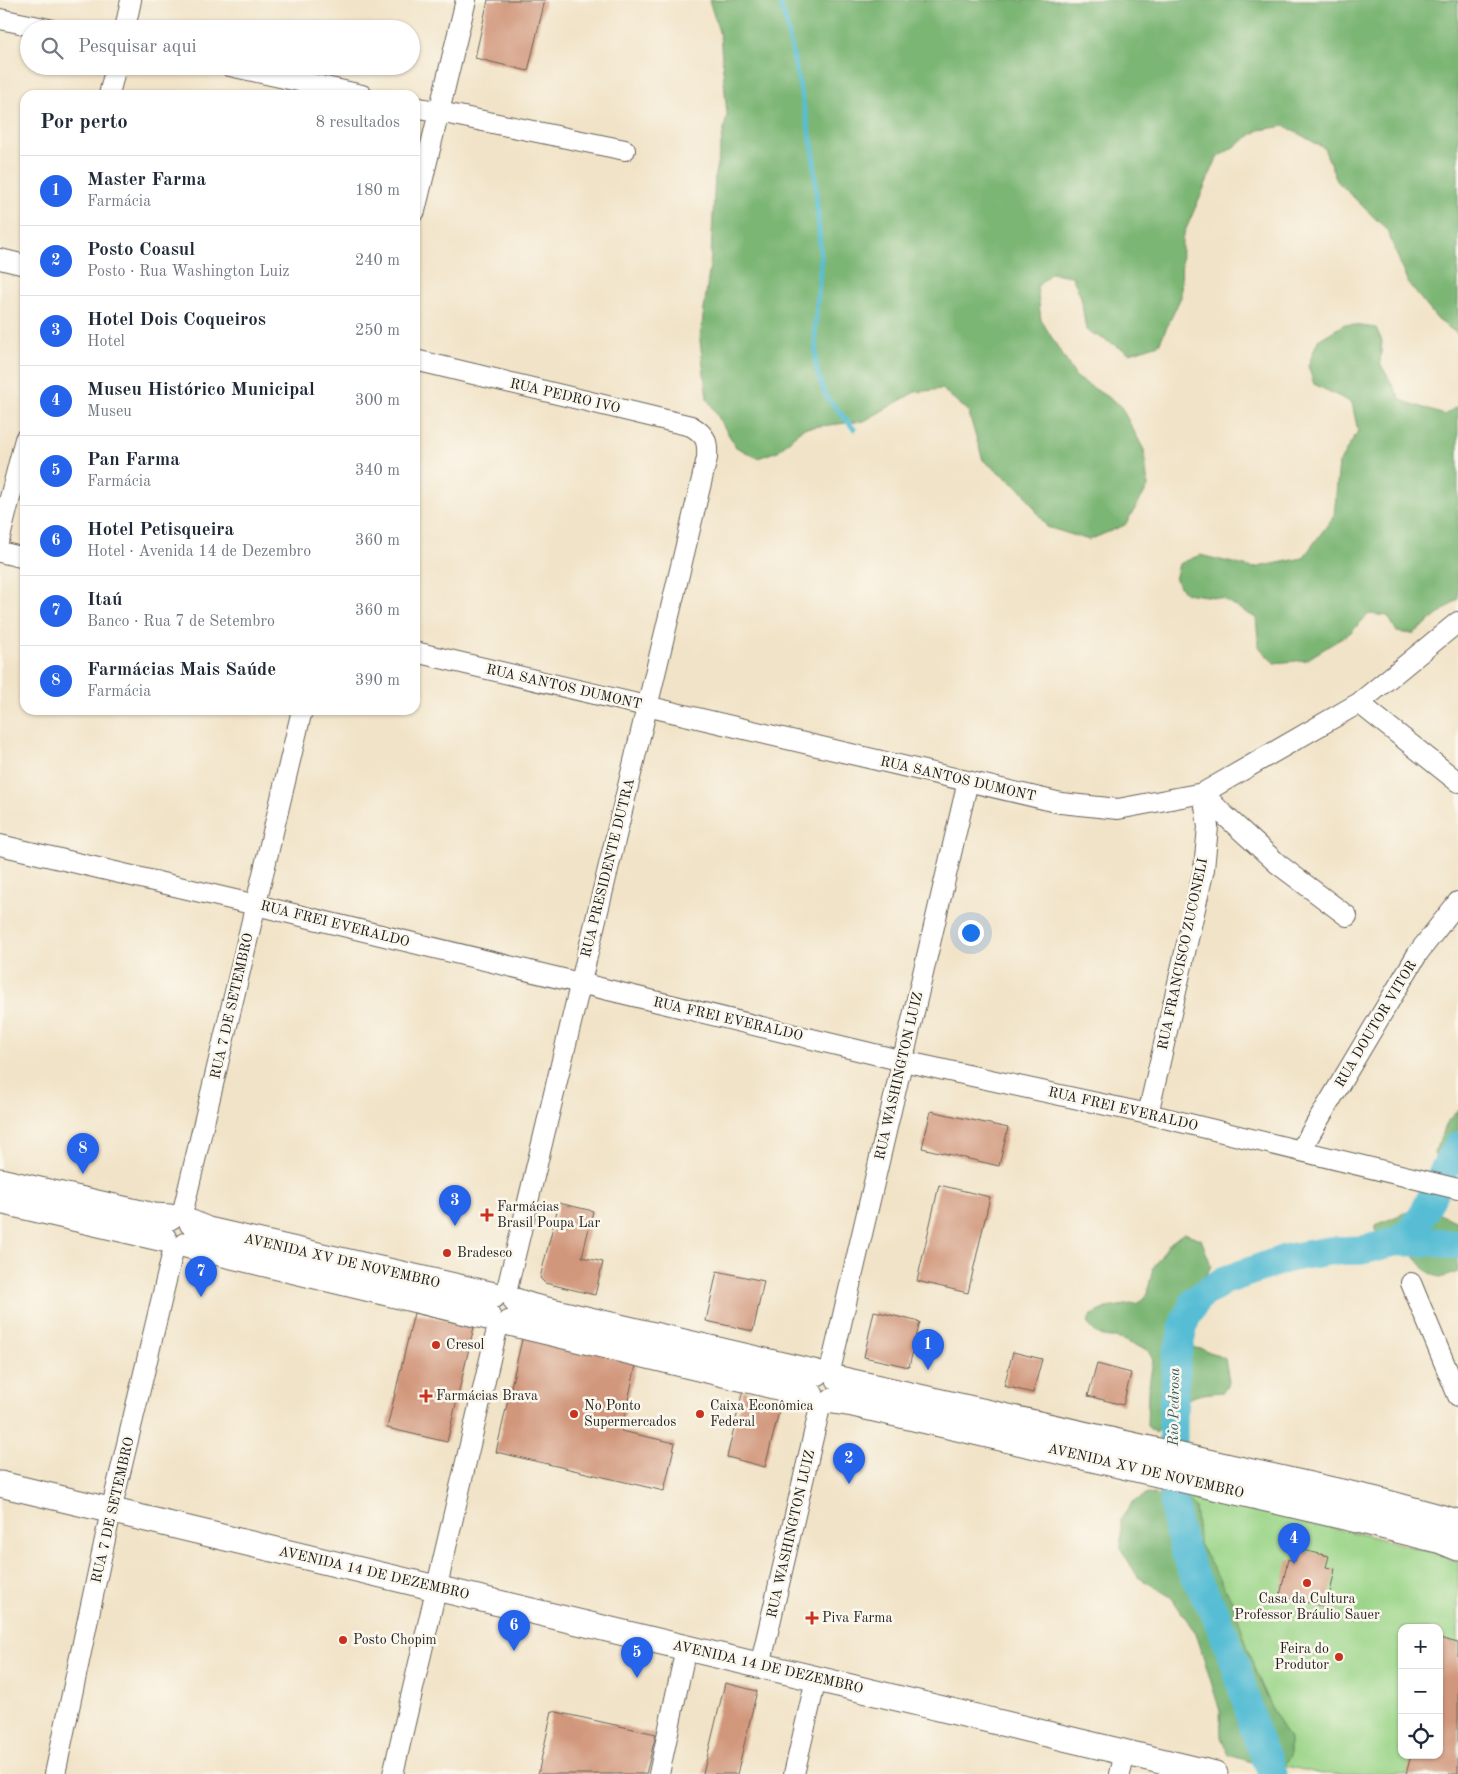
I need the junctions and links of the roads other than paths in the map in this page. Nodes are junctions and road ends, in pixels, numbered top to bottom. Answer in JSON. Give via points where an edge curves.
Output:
{"nodes":[{"id":1,"x":131,"y":0,"type":"edge"},
{"id":2,"x":466,"y":0,"type":"edge"},
{"id":3,"x":0,"y":19,"type":"edge"},
{"id":4,"x":127,"y":20,"type":"edge"},
{"id":5,"x":20,"y":23,"type":"edge"},
{"id":6,"x":114,"y":75,"type":"edge"},
{"id":7,"x":271,"y":75,"type":"edge"},
{"id":8,"x":110,"y":90,"type":"edge"},
{"id":9,"x":339,"y":90,"type":"edge"},
{"id":10,"x":420,"y":107,"type":"edge"},
{"id":11,"x":438,"y":112,"type":"junction"},
{"id":12,"x":625,"y":150,"type":"dead end"},
{"id":13,"x":420,"y":189,"type":"edge"},
{"id":14,"x":0,"y":259,"type":"edge"},
{"id":15,"x":20,"y":264,"type":"edge"},
{"id":16,"x":420,"y":361,"type":"edge"},
{"id":17,"x":708,"y":444,"type":"joint"},
{"id":18,"x":20,"y":459,"type":"edge"},
{"id":19,"x":0,"y":537,"type":"edge"},
{"id":20,"x":0,"y":552,"type":"edge"},
{"id":21,"x":20,"y":557,"type":"edge"},
{"id":22,"x":1458,"y":622,"type":"edge"},
{"id":23,"x":420,"y":653,"type":"edge"},
{"id":24,"x":1359,"y":703,"type":"junction"},
{"id":25,"x":647,"y":706,"type":"junction"},
{"id":26,"x":301,"y":715,"type":"edge"},
{"id":27,"x":968,"y":781,"type":"junction"},
{"id":28,"x":1458,"y":782,"type":"edge"},
{"id":29,"x":1203,"y":793,"type":"junction"},
{"id":30,"x":0,"y":845,"type":"edge"},
{"id":31,"x":1458,"y":902,"type":"edge"},
{"id":32,"x":256,"y":905,"type":"junction"},
{"id":33,"x":1347,"y":916,"type":"dead end"},
{"id":34,"x":580,"y":984,"type":"junction"},
{"id":35,"x":903,"y":1061,"type":"junction"},
{"id":36,"x":1148,"y":1114,"type":"junction"},
{"id":37,"x":1300,"y":1151,"type":"junction"},
{"id":38,"x":0,"y":1181,"type":"edge"},
{"id":39,"x":1458,"y":1189,"type":"edge"},
{"id":40,"x":0,"y":1201,"type":"edge"},
{"id":41,"x":178,"y":1231,"type":"junction"},
{"id":42,"x":1410,"y":1283,"type":"dead end"},
{"id":43,"x":502,"y":1309,"type":"junction"},
{"id":44,"x":825,"y":1387,"type":"junction"},
{"id":45,"x":1458,"y":1396,"type":"edge"},
{"id":46,"x":1204,"y":1473,"type":"junction"},
{"id":47,"x":0,"y":1484,"type":"edge"},
{"id":48,"x":111,"y":1511,"type":"junction"},
{"id":49,"x":1458,"y":1522,"type":"edge"},
{"id":50,"x":1458,"y":1548,"type":"edge"},
{"id":51,"x":436,"y":1588,"type":"junction"},
{"id":52,"x":686,"y":1648,"type":"junction"},
{"id":53,"x":760,"y":1666,"type":"junction"},
{"id":54,"x":816,"y":1679,"type":"junction"},
{"id":55,"x":1122,"y":1763,"type":"edge"},
{"id":56,"x":56,"y":1774,"type":"edge"},
{"id":57,"x":393,"y":1774,"type":"edge"},
{"id":58,"x":659,"y":1774,"type":"edge"},
{"id":59,"x":794,"y":1774,"type":"edge"},
{"id":60,"x":1214,"y":1774,"type":"edge"}],
"edges":[{"from":1,"to":4,"type":"street"},
{"from":2,"to":11,"type":"street"},
{"from":3,"to":5,"type":"street"},
{"from":6,"to":8,"type":"street"},
{"from":7,"to":9,"type":"street"},
{"from":10,"to":11,"type":"street"},
{"from":11,"to":12,"type":"street"},
{"from":11,"to":13,"type":"street"},
{"from":14,"to":15,"type":"street"},
{"from":16,"to":17,"type":"street","name":"RUA PEDRO IVO","via":[[691,426],[700,431]]},
{"from":17,"to":25,"type":"street","name":"RUA PRESIDENTE DUTRA","via":[[708,458]]},
{"from":18,"to":19,"type":"street"},
{"from":20,"to":21,"type":"street"},
{"from":22,"to":24,"type":"street","name":"RUA SANTOS DUMONT"},
{"from":23,"to":25,"type":"street","name":"RUA SANTOS DUMONT"},
{"from":24,"to":28,"type":"street"},
{"from":24,"to":29,"type":"street","name":"RUA SANTOS DUMONT"},
{"from":25,"to":27,"type":"street","name":"RUA SANTOS DUMONT"},
{"from":25,"to":34,"type":"street","name":"RUA PRESIDENTE DUTRA"},
{"from":26,"to":32,"type":"street","name":"RUA 7 DE SETEMBRO"},
{"from":27,"to":29,"type":"street","name":"RUA SANTOS DUMONT","via":[[1062,803],[1118,808]]},
{"from":27,"to":35,"type":"street","name":"RUA WASHINGTON LUIZ"},
{"from":29,"to":33,"type":"street","via":[[1278,864]]},
{"from":29,"to":36,"type":"street","name":"RUA FRANCISCO ZUCONELI","via":[[1208,827],[1204,869]]},
{"from":30,"to":32,"type":"street","name":"RUA FREI EVERALDO"},
{"from":31,"to":37,"type":"street","name":"RUA DOUTOR VITOR","via":[[1418,953]]},
{"from":32,"to":34,"type":"street","name":"RUA FREI EVERALDO"},
{"from":32,"to":41,"type":"street","name":"RUA 7 DE SETEMBRO"},
{"from":34,"to":35,"type":"street","name":"RUA FREI EVERALDO"},
{"from":34,"to":43,"type":"street","name":"RUA PRESIDENTE DUTRA"},
{"from":35,"to":36,"type":"street","name":"RUA FREI EVERALDO"},
{"from":35,"to":44,"type":"street","name":"RUA WASHINGTON LUIZ"},
{"from":36,"to":37,"type":"street","name":"RUA FREI EVERALDO"},
{"from":37,"to":39,"type":"street","name":"RUA FREI EVERALDO"},
{"from":38,"to":41,"type":"main road","name":"AVENIDA XV DE NOVEMBRO","via":[[154,1216]]},
{"from":40,"to":41,"type":"main road","name":"AVENIDA XV DE NOVEMBRO"},
{"from":41,"to":43,"type":"main road","name":"AVENIDA XV DE NOVEMBRO"},
{"from":41,"to":48,"type":"street","name":"RUA 7 DE SETEMBRO"},
{"from":42,"to":45,"type":"street"},
{"from":43,"to":44,"type":"main road","name":"AVENIDA XV DE NOVEMBRO"},
{"from":43,"to":51,"type":"street","name":"RUA PRESIDENTE DUTRA"},
{"from":44,"to":46,"type":"main road","name":"AVENIDA XV DE NOVEMBRO","via":[[854,1404]]},
{"from":44,"to":53,"type":"street","name":"RUA WASHINGTON LUIZ"},
{"from":46,"to":49,"type":"main road","name":"AVENIDA XV DE NOVEMBRO","via":[[1377,1500]]},
{"from":46,"to":50,"type":"main road","name":"AVENIDA XV DE NOVEMBRO"},
{"from":47,"to":48,"type":"main road","name":"AVENIDA 14 DE DEZEMBRO"},
{"from":48,"to":51,"type":"main road","name":"AVENIDA 14 DE DEZEMBRO"},
{"from":48,"to":56,"type":"street","name":"RUA 7 DE SETEMBRO"},
{"from":51,"to":52,"type":"main road","name":"AVENIDA 14 DE DEZEMBRO"},
{"from":51,"to":57,"type":"street","name":"RUA PRESIDENTE DUTRA"},
{"from":52,"to":53,"type":"main road","name":"AVENIDA 14 DE DEZEMBRO"},
{"from":52,"to":58,"type":"street"},
{"from":53,"to":54,"type":"main road","name":"AVENIDA 14 DE DEZEMBRO"},
{"from":54,"to":55,"type":"main road","name":"AVENIDA 14 DE DEZEMBRO"},
{"from":54,"to":59,"type":"street"},
{"from":55,"to":60,"type":"main road","name":"AVENIDA 14 DE DEZEMBRO"}]}
